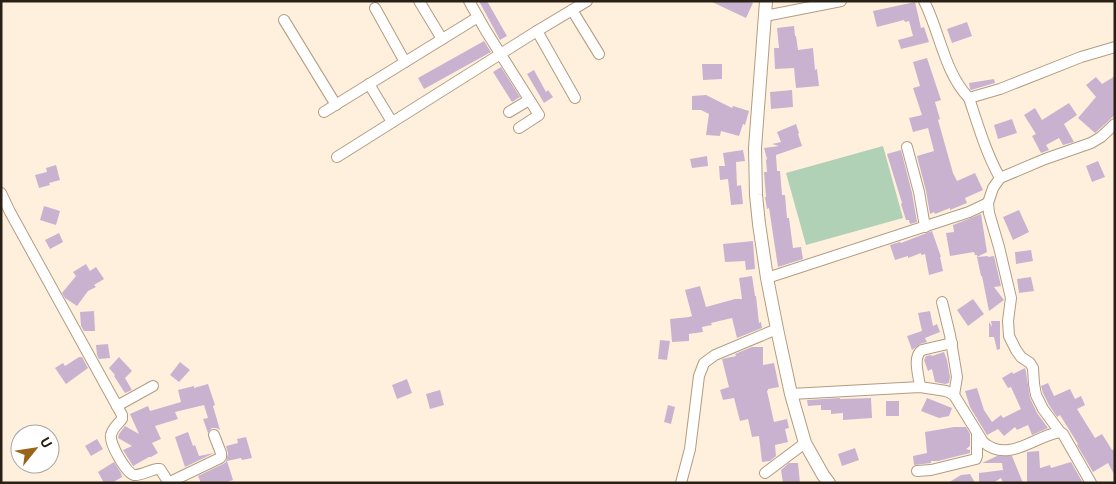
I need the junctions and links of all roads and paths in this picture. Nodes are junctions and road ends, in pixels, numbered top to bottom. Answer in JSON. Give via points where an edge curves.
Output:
{"nodes":[{"id":1,"x":419,"y":1,"type":"edge"},
{"id":2,"x":469,"y":1,"type":"edge"},
{"id":3,"x":587,"y":1,"type":"edge"},
{"id":4,"x":766,"y":1,"type":"edge"},
{"id":5,"x":841,"y":1,"type":"edge"},
{"id":6,"x":924,"y":1,"type":"edge"},
{"id":7,"x":374,"y":8,"type":"dead end"},
{"id":8,"x":572,"y":10,"type":"junction"},
{"id":9,"x":765,"y":16,"type":"junction"},
{"id":10,"x":478,"y":17,"type":"junction"},
{"id":11,"x":284,"y":20,"type":"dead end"},
{"id":12,"x":537,"y":31,"type":"junction"},
{"id":13,"x":442,"y":39,"type":"junction"},
{"id":14,"x":1115,"y":47,"type":"edge"},
{"id":15,"x":501,"y":54,"type":"junction"},
{"id":16,"x":599,"y":54,"type":"dead end"},
{"id":17,"x":405,"y":62,"type":"junction"},
{"id":18,"x":369,"y":84,"type":"junction"},
{"id":19,"x":575,"y":98,"type":"dead end"},
{"id":20,"x":969,"y":98,"type":"junction"},
{"id":21,"x":529,"y":100,"type":"junction"},
{"id":22,"x":336,"y":105,"type":"junction"},
{"id":23,"x":324,"y":112,"type":"dead end"},
{"id":24,"x":509,"y":112,"type":"dead end"},
{"id":25,"x":392,"y":122,"type":"junction"},
{"id":26,"x":1115,"y":124,"type":"edge"},
{"id":27,"x":519,"y":128,"type":"dead end"},
{"id":28,"x":907,"y":147,"type":"dead end"},
{"id":29,"x":337,"y":157,"type":"dead end"},
{"id":30,"x":1000,"y":178,"type":"junction"},
{"id":31,"x":1,"y":193,"type":"edge"},
{"id":32,"x":988,"y":203,"type":"junction"},
{"id":33,"x":925,"y":227,"type":"junction"},
{"id":34,"x":767,"y":278,"type":"junction"},
{"id":35,"x":942,"y":302,"type":"dead end"},
{"id":36,"x":776,"y":330,"type":"junction"},
{"id":37,"x":952,"y":343,"type":"junction"},
{"id":38,"x":153,"y":386,"type":"dead end"},
{"id":39,"x":920,"y":387,"type":"junction"},
{"id":40,"x":791,"y":394,"type":"junction"},
{"id":41,"x":954,"y":395,"type":"junction"},
{"id":42,"x":118,"y":406,"type":"junction"},
{"id":43,"x":977,"y":432,"type":"junction"},
{"id":44,"x":1060,"y":432,"type":"junction"},
{"id":45,"x":214,"y":435,"type":"dead end"},
{"id":46,"x":805,"y":443,"type":"junction"},
{"id":47,"x":917,"y":471,"type":"dead end"},
{"id":48,"x":765,"y":473,"type":"dead end"},
{"id":49,"x":168,"y":483,"type":"edge"},
{"id":50,"x":681,"y":483,"type":"edge"},
{"id":51,"x":829,"y":483,"type":"edge"},
{"id":52,"x":1091,"y":483,"type":"edge"}],
"edges":[{"from":1,"to":13,"type":"street"},
{"from":2,"to":10,"type":"street"},
{"from":3,"to":8,"type":"street"},
{"from":4,"to":9,"type":"main road"},
{"from":5,"to":9,"type":"street"},
{"from":6,"to":20,"type":"street","via":[[952,72]]},
{"from":7,"to":17,"type":"street"},
{"from":8,"to":12,"type":"street"},
{"from":8,"to":16,"type":"street"},
{"from":9,"to":34,"type":"main road","via":[[754,148],[756,195]]},
{"from":10,"to":13,"type":"street"},
{"from":10,"to":15,"type":"street"},
{"from":11,"to":22,"type":"street"},
{"from":12,"to":15,"type":"street"},
{"from":12,"to":19,"type":"street"},
{"from":13,"to":17,"type":"street"},
{"from":14,"to":20,"type":"street"},
{"from":15,"to":21,"type":"street"},
{"from":15,"to":25,"type":"street"},
{"from":17,"to":18,"type":"street"},
{"from":18,"to":22,"type":"street"},
{"from":18,"to":25,"type":"street"},
{"from":20,"to":30,"type":"street","via":[[982,139]]},
{"from":21,"to":24,"type":"street"},
{"from":21,"to":27,"type":"street","via":[[539,115]]},
{"from":22,"to":23,"type":"street"},
{"from":25,"to":29,"type":"street"},
{"from":26,"to":30,"type":"street","via":[[1091,143]]},
{"from":28,"to":33,"type":"street"},
{"from":30,"to":32,"type":"street"},
{"from":31,"to":42,"type":"street"},
{"from":32,"to":33,"type":"street"},
{"from":32,"to":44,"type":"street","via":[[1011,298],[1009,336],[1021,357],[1033,368],[1036,395]]},
{"from":33,"to":34,"type":"street"},
{"from":34,"to":36,"type":"main road"},
{"from":35,"to":37,"type":"street"},
{"from":36,"to":40,"type":"main road"},
{"from":36,"to":50,"type":"street","via":[[715,355],[704,363]]},
{"from":37,"to":39,"type":"street","via":[[919,352]]},
{"from":37,"to":41,"type":"street","via":[[957,377]]},
{"from":38,"to":42,"type":"street"},
{"from":39,"to":40,"type":"street"},
{"from":39,"to":41,"type":"street"},
{"from":40,"to":46,"type":"main road"},
{"from":41,"to":43,"type":"street"},
{"from":42,"to":49,"type":"street","via":[[122,419],[112,430],[111,440],[121,461],[129,472],[136,475],[160,469]]},
{"from":43,"to":44,"type":"street","via":[[983,442],[997,450],[1013,450]]},
{"from":43,"to":47,"type":"street","via":[[976,459]]},
{"from":44,"to":52,"type":"street"},
{"from":45,"to":49,"type":"street","via":[[220,458]]},
{"from":46,"to":48,"type":"street"},
{"from":46,"to":51,"type":"main road"}]}
